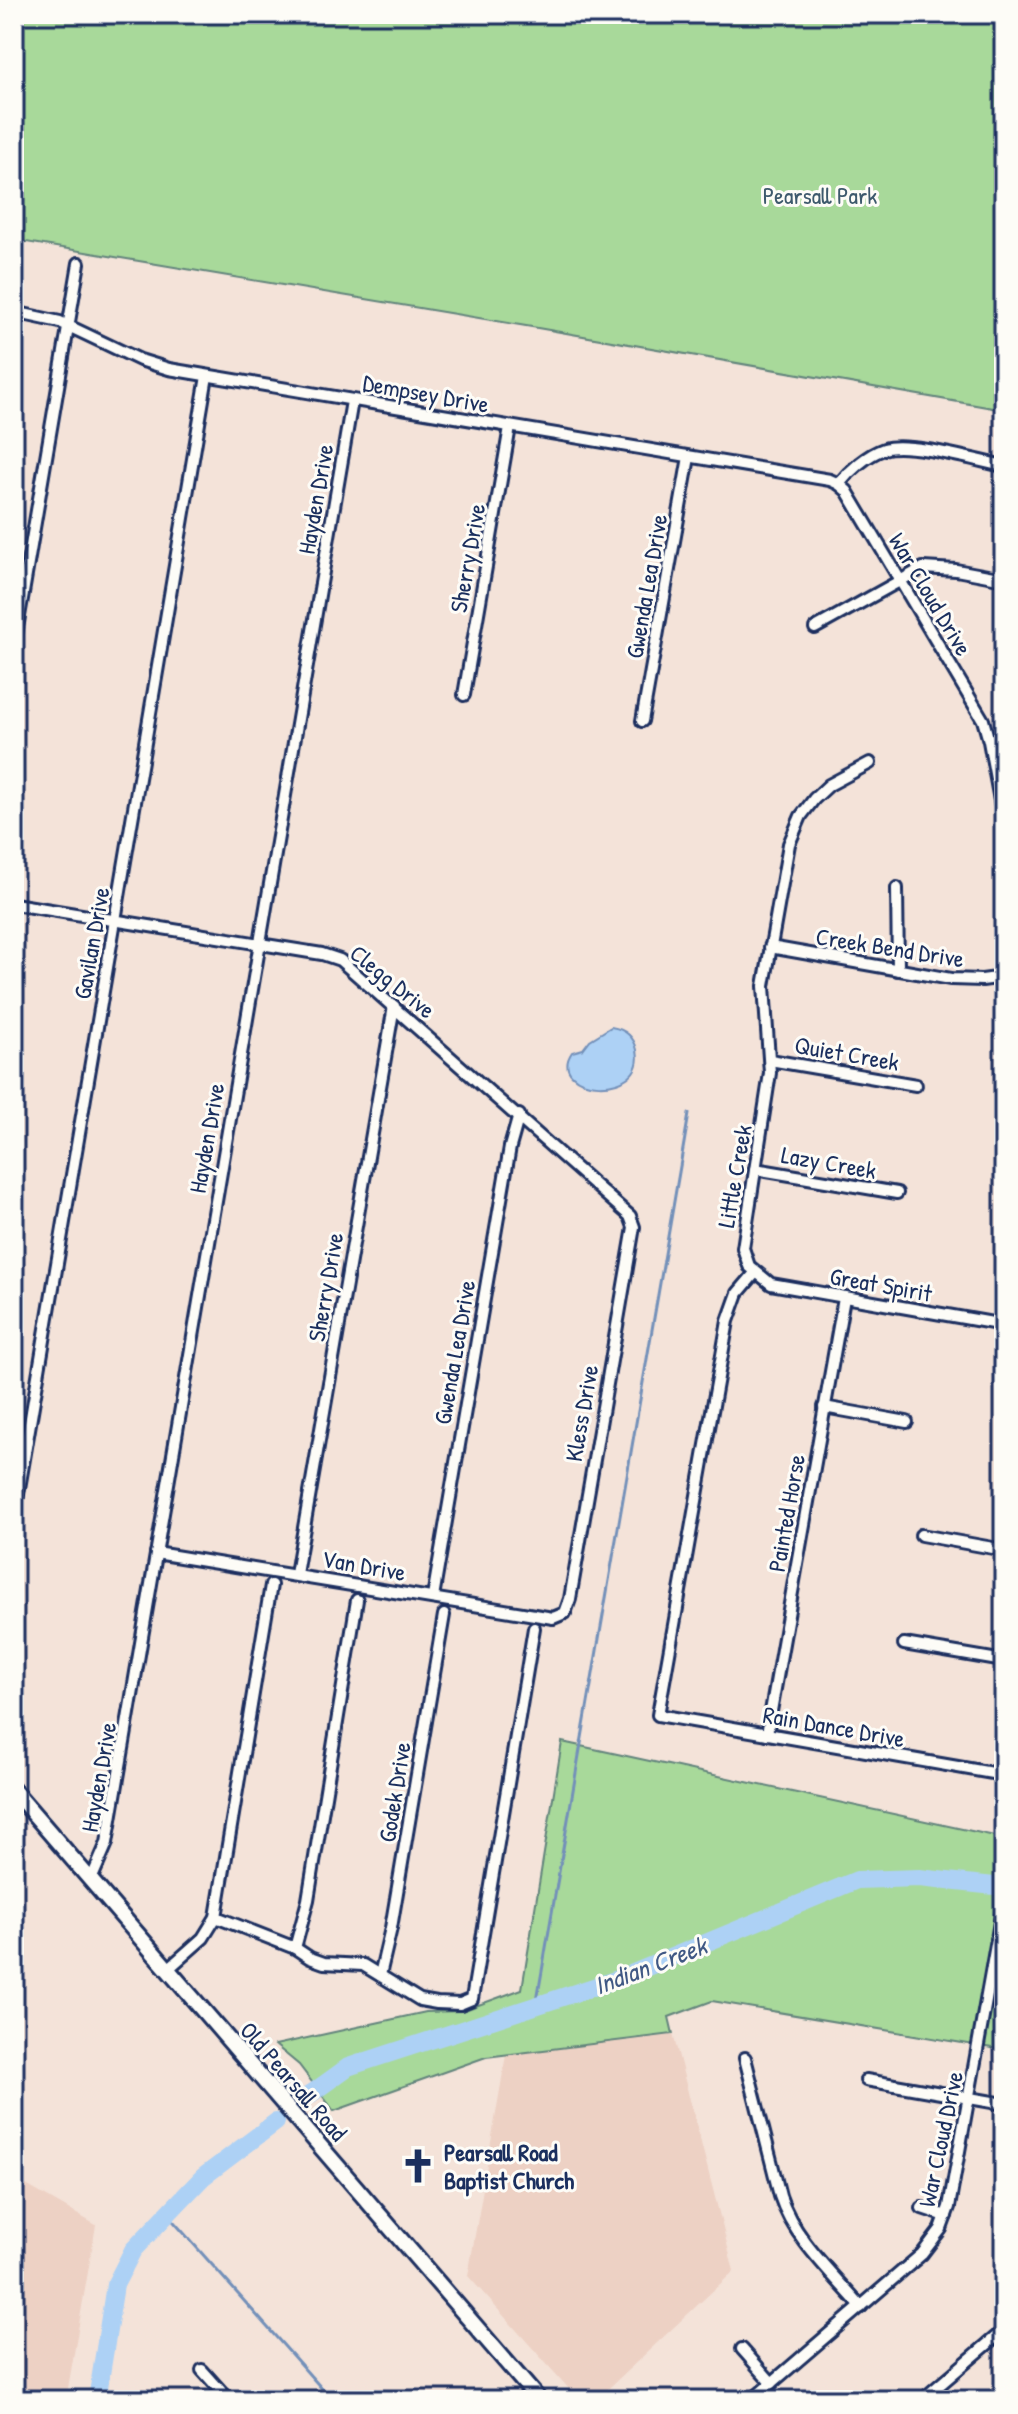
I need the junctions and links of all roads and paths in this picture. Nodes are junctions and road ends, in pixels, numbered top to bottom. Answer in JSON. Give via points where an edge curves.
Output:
{"nodes":[{"id":1,"x":79,"y":263,"type":"dead end"},
{"id":2,"x":14,"y":312,"type":"edge"},
{"id":3,"x":68,"y":325,"type":"junction"},
{"id":4,"x":207,"y":376,"type":"junction"},
{"id":5,"x":352,"y":401,"type":"junction"},
{"id":6,"x":510,"y":427,"type":"junction"},
{"id":7,"x":689,"y":457,"type":"junction"},
{"id":8,"x":1004,"y":466,"type":"edge"},
{"id":9,"x":839,"y":484,"type":"junction"},
{"id":10,"x":1004,"y":579,"type":"edge"},
{"id":11,"x":899,"y":580,"type":"junction"},
{"id":12,"x":815,"y":628,"type":"dead end"},
{"id":13,"x":14,"y":646,"type":"edge"},
{"id":14,"x":464,"y":695,"type":"dead end"},
{"id":15,"x":642,"y":721,"type":"dead end"},
{"id":16,"x":870,"y":763,"type":"dead end"},
{"id":17,"x":1004,"y":822,"type":"edge"},
{"id":18,"x":897,"y":888,"type":"dead end"},
{"id":19,"x":14,"y":904,"type":"edge"},
{"id":20,"x":116,"y":921,"type":"junction"},
{"id":21,"x":260,"y":945,"type":"junction"},
{"id":22,"x":770,"y":947,"type":"junction"},
{"id":23,"x":898,"y":970,"type":"junction"},
{"id":24,"x":1004,"y":977,"type":"edge"},
{"id":25,"x":394,"y":1006,"type":"junction"},
{"id":26,"x":770,"y":1060,"type":"junction"},
{"id":27,"x":916,"y":1085,"type":"dead end"},
{"id":28,"x":519,"y":1115,"type":"junction"},
{"id":29,"x":755,"y":1169,"type":"junction"},
{"id":30,"x":897,"y":1193,"type":"dead end"},
{"id":31,"x":632,"y":1219,"type":"joint"},
{"id":32,"x":755,"y":1273,"type":"junction"},
{"id":33,"x":844,"y":1298,"type":"junction"},
{"id":34,"x":1004,"y":1325,"type":"edge"},
{"id":35,"x":824,"y":1407,"type":"junction"},
{"id":36,"x":907,"y":1422,"type":"dead end"},
{"id":37,"x":14,"y":1518,"type":"edge"},
{"id":38,"x":921,"y":1535,"type":"dead end"},
{"id":39,"x":1004,"y":1550,"type":"edge"},
{"id":40,"x":156,"y":1553,"type":"junction"},
{"id":41,"x":296,"y":1574,"type":"junction"},
{"id":42,"x":271,"y":1585,"type":"dead end"},
{"id":43,"x":433,"y":1597,"type":"junction"},
{"id":44,"x":357,"y":1600,"type":"dead end"},
{"id":45,"x":565,"y":1613,"type":"joint"},
{"id":46,"x":444,"y":1615,"type":"dead end"},
{"id":47,"x":534,"y":1628,"type":"dead end"},
{"id":48,"x":904,"y":1644,"type":"dead end"},
{"id":49,"x":1004,"y":1661,"type":"edge"},
{"id":50,"x":767,"y":1734,"type":"junction"},
{"id":51,"x":1004,"y":1775,"type":"edge"},
{"id":52,"x":14,"y":1791,"type":"edge"},
{"id":53,"x":91,"y":1880,"type":"junction"},
{"id":54,"x":1004,"y":1900,"type":"edge"},
{"id":55,"x":216,"y":1917,"type":"junction"},
{"id":56,"x":295,"y":1948,"type":"junction"},
{"id":57,"x":168,"y":1969,"type":"junction"},
{"id":58,"x":380,"y":1975,"type":"junction"},
{"id":59,"x":745,"y":2058,"type":"dead end"},
{"id":60,"x":866,"y":2080,"type":"dead end"},
{"id":61,"x":970,"y":2098,"type":"junction"},
{"id":62,"x":1004,"y":2104,"type":"edge"},
{"id":63,"x":922,"y":2208,"type":"dead end"},
{"id":64,"x":946,"y":2216,"type":"junction"},
{"id":65,"x":861,"y":2307,"type":"junction"},
{"id":66,"x":1004,"y":2330,"type":"edge"},
{"id":67,"x":742,"y":2349,"type":"dead end"},
{"id":68,"x":202,"y":2370,"type":"dead end"},
{"id":69,"x":772,"y":2383,"type":"junction"},
{"id":70,"x":929,"y":2394,"type":"dead end"},
{"id":71,"x":229,"y":2400,"type":"edge"},
{"id":72,"x":539,"y":2400,"type":"edge"},
{"id":73,"x":752,"y":2400,"type":"edge"}],
"edges":[{"from":1,"to":3,"type":"street"},
{"from":2,"to":3,"type":"street","name":"Dempsey Drive"},
{"from":3,"to":4,"type":"street","name":"Dempsey Drive","via":[[140,360]]},
{"from":3,"to":13,"type":"street"},
{"from":4,"to":5,"type":"street","name":"Dempsey Drive"},
{"from":4,"to":20,"type":"street","name":"Gavilan Drive"},
{"from":5,"to":6,"type":"street","name":"Dempsey Drive"},
{"from":5,"to":21,"type":"street","name":"Hayden Drive"},
{"from":6,"to":7,"type":"street","name":"Dempsey Drive"},
{"from":6,"to":14,"type":"street","name":"Sherry Drive"},
{"from":7,"to":9,"type":"street","name":"Dempsey Drive"},
{"from":7,"to":15,"type":"street","name":"Gwenda Lea Drive"},
{"from":8,"to":9,"type":"street","via":[[903,447],[885,449]]},
{"from":9,"to":11,"type":"street","name":"War Cloud Drive"},
{"from":10,"to":11,"type":"street","via":[[937,567]]},
{"from":11,"to":12,"type":"street"},
{"from":11,"to":17,"type":"street","name":"War Cloud Drive","via":[[983,720]]},
{"from":16,"to":22,"type":"street","name":"Little Creek","via":[[821,792],[796,825]]},
{"from":18,"to":23,"type":"street"},
{"from":19,"to":20,"type":"street","name":"Clegg Drive"},
{"from":20,"to":21,"type":"street","name":"Clegg Drive"},
{"from":20,"to":37,"type":"street","name":"Gavilan Drive"},
{"from":21,"to":25,"type":"street","name":"Clegg Drive","via":[[340,960]]},
{"from":21,"to":40,"type":"street","name":"Hayden Drive"},
{"from":22,"to":23,"type":"street","name":"Creek Bend Drive"},
{"from":22,"to":26,"type":"street","name":"Little Creek","via":[[764,1001]]},
{"from":23,"to":24,"type":"street","name":"Creek Bend Drive","via":[[965,980]]},
{"from":25,"to":28,"type":"street","name":"Clegg Drive"},
{"from":25,"to":41,"type":"street","name":"Sherry Drive"},
{"from":26,"to":27,"type":"street","name":"Quiet Creek"},
{"from":26,"to":29,"type":"street","name":"Little Creek"},
{"from":28,"to":31,"type":"street","name":"Clegg Drive"},
{"from":28,"to":43,"type":"street","name":"Gwenda Lea Drive"},
{"from":29,"to":30,"type":"street","name":"Lazy Creek"},
{"from":29,"to":32,"type":"street","name":"Little Creek","via":[[742,1238]]},
{"from":31,"to":45,"type":"street","name":"Kless Drive"},
{"from":32,"to":33,"type":"street","name":"Great Spirit","via":[[780,1286]]},
{"from":32,"to":50,"type":"street","name":"Rain Dance Drive","via":[[738,1293],[728,1321],[658,1715]]},
{"from":33,"to":34,"type":"street","name":"Great Spirit"},
{"from":33,"to":35,"type":"street","name":"Painted Horse"},
{"from":35,"to":36,"type":"street"},
{"from":35,"to":50,"type":"street","name":"Painted Horse"},
{"from":38,"to":39,"type":"street"},
{"from":40,"to":41,"type":"street","name":"Van Drive"},
{"from":40,"to":53,"type":"street","name":"Hayden Drive","via":[[107,1843]]},
{"from":41,"to":43,"type":"street","name":"Van Drive"},
{"from":42,"to":55,"type":"street"},
{"from":43,"to":45,"type":"street","name":"Van Drive","via":[[553,1618]]},
{"from":44,"to":56,"type":"street","via":[[308,1900]]},
{"from":46,"to":58,"type":"street","name":"Godek Drive"},
{"from":47,"to":58,"type":"street","via":[[472,1999],[460,2004],[420,2000]]},
{"from":48,"to":49,"type":"street"},
{"from":50,"to":51,"type":"street","name":"Rain Dance Drive"},
{"from":52,"to":53,"type":"main road","name":"Old Pearsall Road"},
{"from":53,"to":57,"type":"main road","name":"Old Pearsall Road"},
{"from":54,"to":61,"type":"street","name":"War Cloud Drive"},
{"from":55,"to":56,"type":"street"},
{"from":55,"to":57,"type":"street","via":[[203,1938]]},
{"from":56,"to":58,"type":"street","via":[[324,1963],[363,1965]]},
{"from":57,"to":72,"type":"main road","name":"Old Pearsall Road"},
{"from":59,"to":65,"type":"street","via":[[787,2215]]},
{"from":60,"to":61,"type":"street"},
{"from":61,"to":62,"type":"street"},
{"from":61,"to":64,"type":"street","name":"War Cloud Drive"},
{"from":63,"to":64,"type":"street"},
{"from":64,"to":65,"type":"street","name":"War Cloud Drive","via":[[922,2254]]},
{"from":65,"to":69,"type":"street","name":"War Cloud Drive"},
{"from":66,"to":70,"type":"street"},
{"from":67,"to":69,"type":"street"},
{"from":68,"to":71,"type":"street"},
{"from":69,"to":73,"type":"street","name":"War Cloud Drive"}]}
